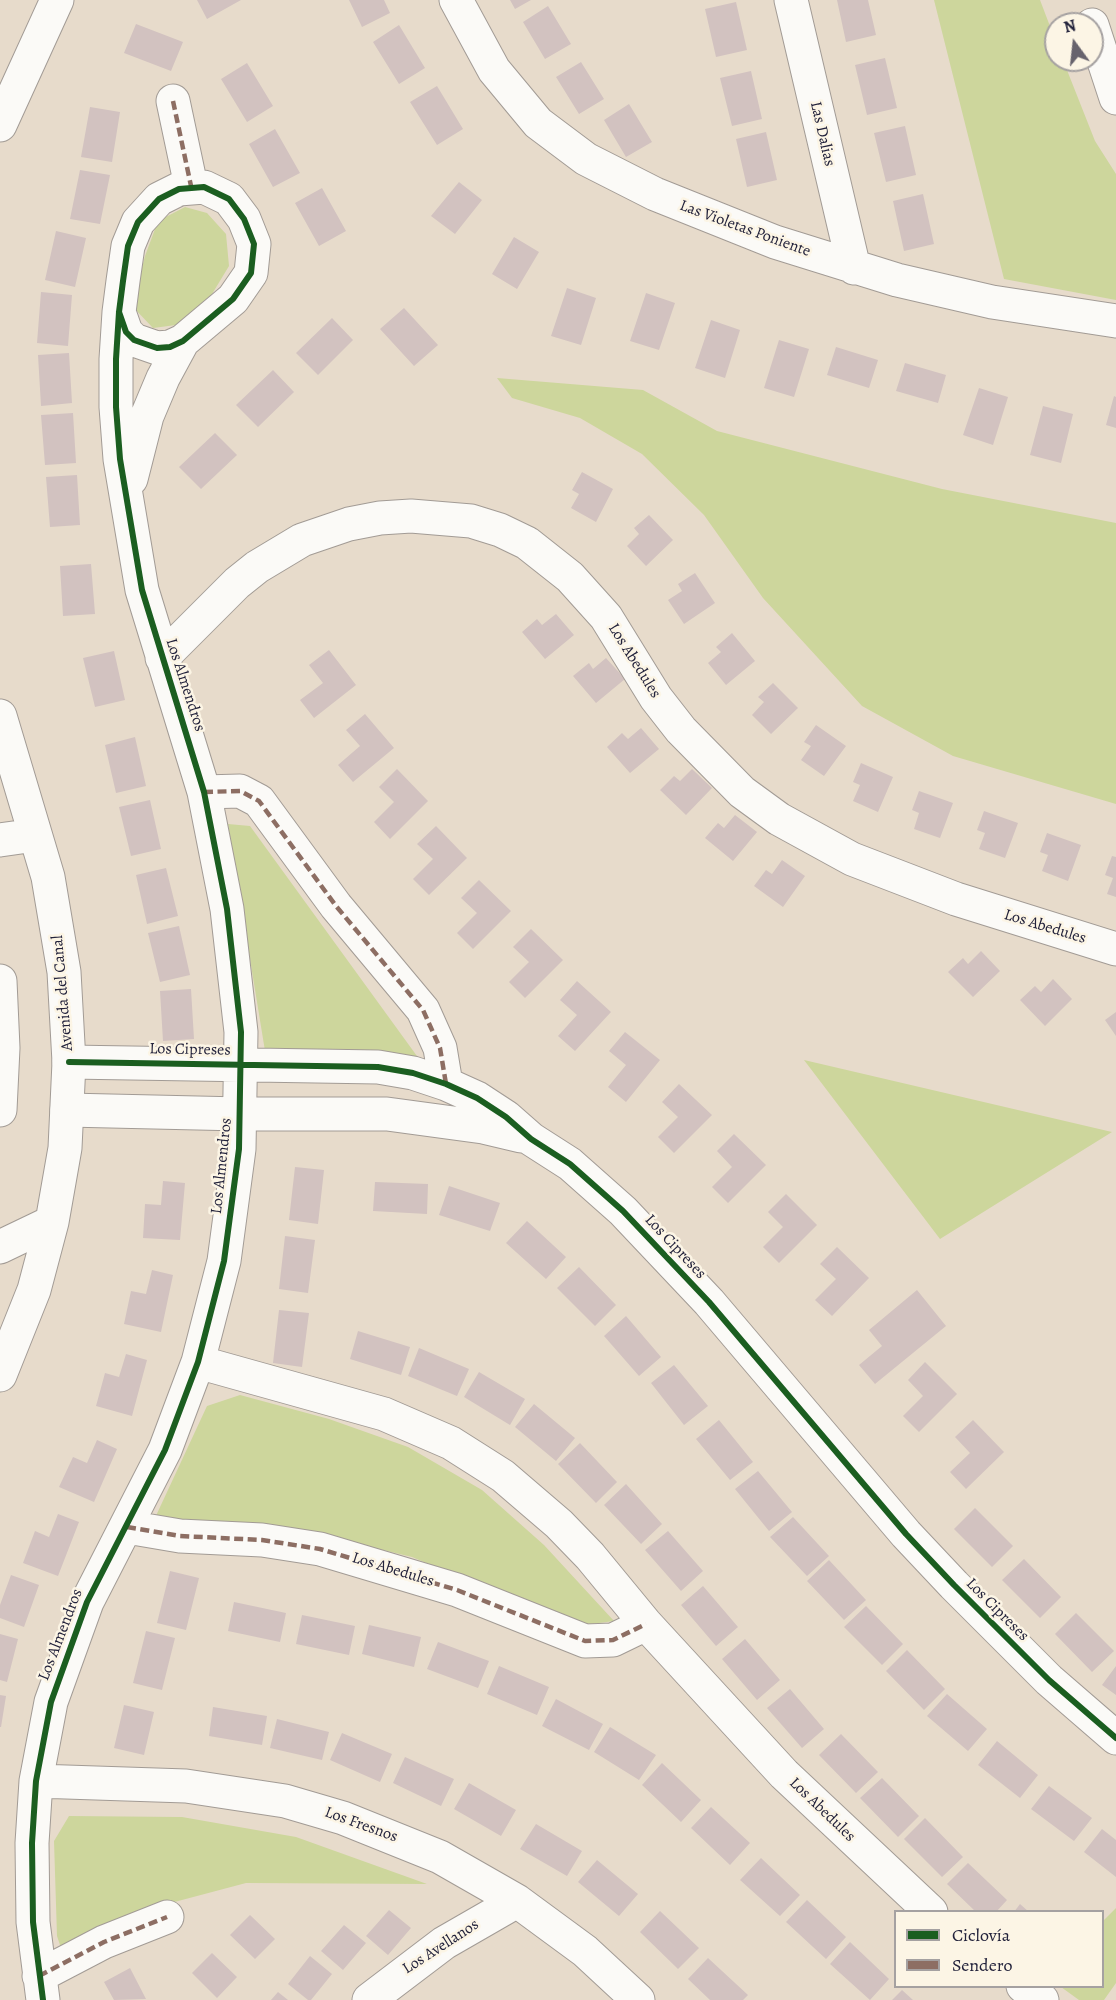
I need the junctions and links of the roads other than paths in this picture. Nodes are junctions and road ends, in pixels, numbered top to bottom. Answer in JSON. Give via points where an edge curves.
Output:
{"nodes":[{"id":1,"x":57,"y":0,"type":"edge"},
{"id":2,"x":456,"y":0,"type":"edge"},
{"id":3,"x":791,"y":0,"type":"edge"},
{"id":4,"x":1104,"y":61,"type":"edge"},
{"id":5,"x":1116,"y":98,"type":"edge"},
{"id":6,"x":173,"y":101,"type":"dead end"},
{"id":7,"x":0,"y":125,"type":"edge"},
{"id":8,"x":191,"y":186,"type":"junction"},
{"id":9,"x":854,"y":267,"type":"junction"},
{"id":10,"x":119,"y":312,"type":"junction"},
{"id":11,"x":1116,"y":321,"type":"edge"},
{"id":12,"x":183,"y":341,"type":"junction"},
{"id":13,"x":128,"y":511,"type":"junction"},
{"id":14,"x":162,"y":658,"type":"junction"},
{"id":15,"x":0,"y":716,"type":"edge"},
{"id":16,"x":204,"y":792,"type":"junction"},
{"id":17,"x":35,"y":835,"type":"junction"},
{"id":18,"x":0,"y":840,"type":"edge"},
{"id":19,"x":1116,"y":949,"type":"edge"},
{"id":20,"x":0,"y":981,"type":"edge"},
{"id":21,"x":69,"y":1062,"type":"junction"},
{"id":22,"x":242,"y":1064,"type":"junction"},
{"id":23,"x":446,"y":1084,"type":"junction"},
{"id":24,"x":0,"y":1110,"type":"edge"},
{"id":25,"x":68,"y":1110,"type":"junction"},
{"id":26,"x":241,"y":1114,"type":"junction"},
{"id":27,"x":531,"y":1139,"type":"junction"},
{"id":28,"x":52,"y":1222,"type":"junction"},
{"id":29,"x":3,"y":1243,"type":"edge"},
{"id":30,"x":3,"y":1352,"type":"edge"},
{"id":31,"x":198,"y":1362,"type":"junction"},
{"id":32,"x":127,"y":1527,"type":"junction"},
{"id":33,"x":646,"y":1624,"type":"junction"},
{"id":34,"x":1116,"y":1738,"type":"edge"},
{"id":35,"x":36,"y":1781,"type":"junction"},
{"id":36,"x":517,"y":1901,"type":"junction"},
{"id":37,"x":930,"y":1910,"type":"edge"},
{"id":38,"x":167,"y":1917,"type":"dead end"},
{"id":39,"x":41,"y":1988,"type":"edge"},
{"id":40,"x":1026,"y":1988,"type":"edge"},
{"id":41,"x":369,"y":2000,"type":"edge"},
{"id":42,"x":638,"y":2000,"type":"edge"},
{"id":43,"x":1042,"y":2000,"type":"edge"}],
"edges":[{"from":1,"to":7,"type":"street"},
{"from":2,"to":9,"type":"street","name":"Las Violetas Poniente","via":[[494,70],[515,98],[538,123],[586,159],[697,212]]},
{"from":3,"to":9,"type":"street","name":"Las Dalias"},
{"from":4,"to":5,"type":"street"},
{"from":6,"to":8,"type":"street"},
{"from":8,"to":10,"type":"street","name":"Los Almendros","via":[[159,199],[138,222],[128,246]]},
{"from":8,"to":12,"type":"street","name":"Los Almendros","via":[[213,190],[229,199],[250,231],[254,258],[243,287]]},
{"from":9,"to":11,"type":"street","name":"Las Violetas Poniente","via":[[941,292]]},
{"from":10,"to":12,"type":"street","via":[[126,332],[144,345],[164,348]]},
{"from":10,"to":13,"type":"street","name":"Los Almendros","via":[[116,407]]},
{"from":12,"to":13,"type":"street","name":"Los Almendros","via":[[147,416],[131,479]]},
{"from":13,"to":14,"type":"street","name":"Los Almendros","via":[[142,590]]},
{"from":14,"to":16,"type":"street","name":"Los Almendros"},
{"from":14,"to":19,"type":"street","name":"Los Abedules","via":[[237,583],[302,540],[380,518],[411,516],[471,521],[527,543],[570,577],[606,617],[656,698],[681,730],[742,792],[778,819],[852,859],[946,896]]},
{"from":15,"to":17,"type":"street","name":"Avenida del Canal"},
{"from":16,"to":22,"type":"street","name":"Los Almendros","via":[[236,970]]},
{"from":16,"to":23,"type":"street","via":[[240,791],[259,801],[336,906],[423,1010],[440,1048]]},
{"from":17,"to":18,"type":"street"},
{"from":17,"to":21,"type":"street","name":"Avenida del Canal","via":[[57,924]]},
{"from":20,"to":24,"type":"street"},
{"from":21,"to":22,"type":"street","name":"Los Cipreses"},
{"from":21,"to":25,"type":"street","name":"Avenida del Canal"},
{"from":22,"to":23,"type":"street","name":"Los Cipreses","via":[[378,1066]]},
{"from":22,"to":26,"type":"street","name":"Los Almendros"},
{"from":23,"to":27,"type":"street","name":"Los Cipreses","via":[[477,1098]]},
{"from":25,"to":26,"type":"street","name":"Los Cipreses"},
{"from":25,"to":28,"type":"street","name":"Avenida del Canal"},
{"from":26,"to":27,"type":"street","name":"Los Cipreses","via":[[387,1114],[483,1126]]},
{"from":26,"to":31,"type":"street","name":"Los Almendros","via":[[224,1261]]},
{"from":27,"to":34,"type":"street","name":"Los Cipreses","via":[[580,1171],[631,1219],[709,1302],[906,1534],[1049,1680]]},
{"from":28,"to":29,"type":"street"},
{"from":28,"to":30,"type":"street","name":"Avenida del Canal","via":[[34,1290]]},
{"from":31,"to":32,"type":"street","name":"Los Almendros","via":[[165,1450]]},
{"from":31,"to":33,"type":"street","name":"Los Abedules","via":[[384,1414],[478,1458],[559,1524]]},
{"from":32,"to":33,"type":"street","name":"Los Abedules","via":[[320,1549],[457,1590],[585,1641],[613,1640]]},
{"from":32,"to":35,"type":"street","name":"Los Almendros","via":[[87,1602],[59,1675]]},
{"from":33,"to":37,"type":"street","name":"Los Abedules","via":[[784,1774]]},
{"from":35,"to":36,"type":"street","name":"Los Fresnos","via":[[186,1786],[285,1801],[400,1839]]},
{"from":35,"to":39,"type":"street","name":"Los Almendros","via":[[32,1883]]},
{"from":36,"to":41,"type":"street","name":"Los Avellanos","via":[[444,1943]]},
{"from":36,"to":42,"type":"street","name":"Los Fresnos","via":[[585,1951]]},
{"from":38,"to":39,"type":"street","via":[[104,1942]]},
{"from":40,"to":43,"type":"street"}]}
